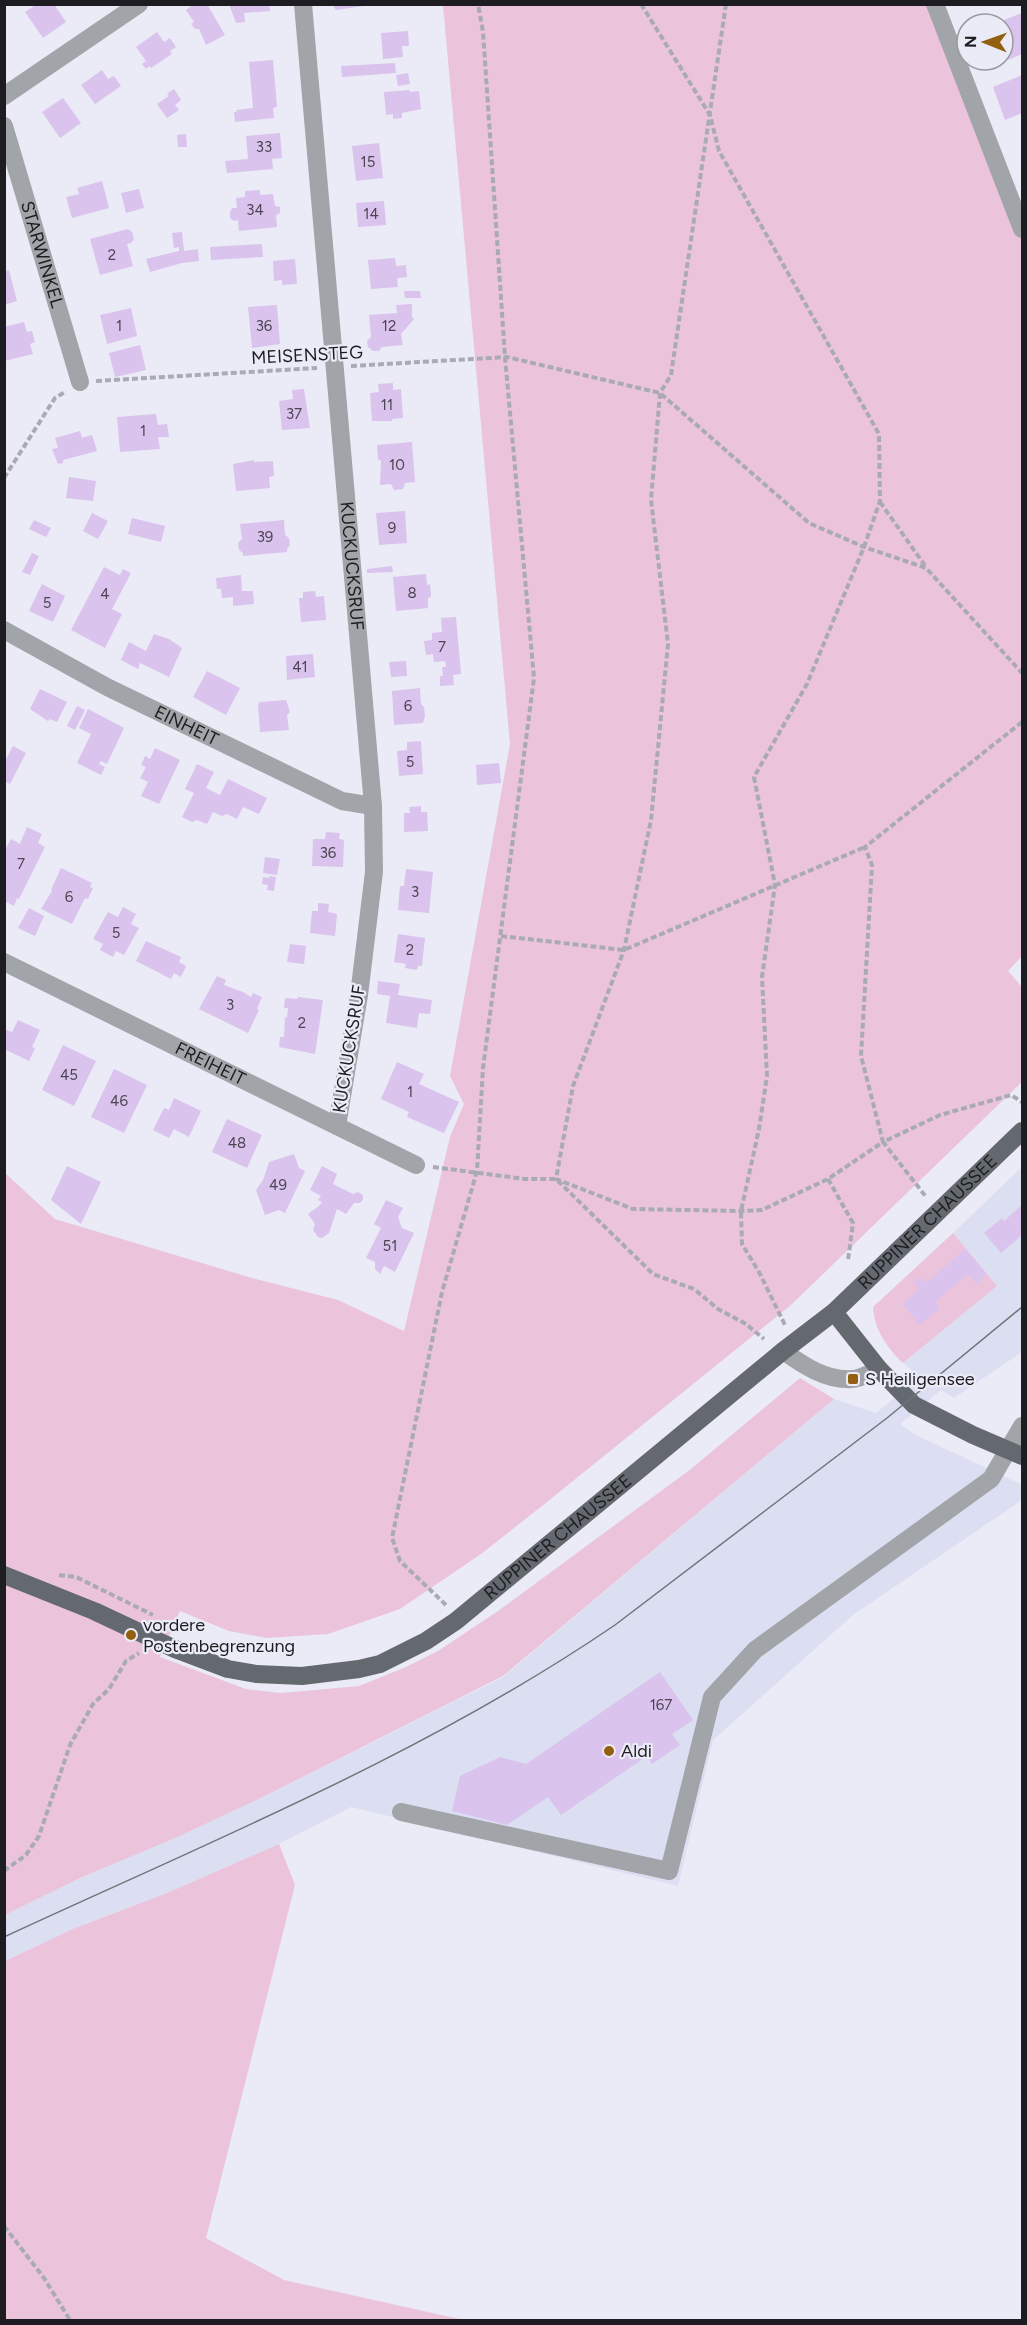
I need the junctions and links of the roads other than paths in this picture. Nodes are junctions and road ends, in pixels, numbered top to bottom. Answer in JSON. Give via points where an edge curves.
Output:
{"nodes":[{"id":1,"x":140,"y":4,"type":"edge"},
{"id":2,"x":303,"y":4,"type":"edge"},
{"id":3,"x":935,"y":4,"type":"edge"},
{"id":4,"x":4,"y":96,"type":"edge"},
{"id":5,"x":4,"y":126,"type":"edge"},
{"id":6,"x":1023,"y":229,"type":"edge"},
{"id":7,"x":80,"y":382,"type":"road end"},
{"id":8,"x":4,"y":630,"type":"edge"},
{"id":9,"x":373,"y":806,"type":"junction"},
{"id":10,"x":4,"y":962,"type":"edge"},
{"id":11,"x":337,"y":1126,"type":"junction"},
{"id":12,"x":1023,"y":1131,"type":"edge"},
{"id":13,"x":416,"y":1165,"type":"road end"},
{"id":14,"x":834,"y":1312,"type":"junction"},
{"id":15,"x":783,"y":1351,"type":"junction"},
{"id":16,"x":879,"y":1369,"type":"junction"},
{"id":17,"x":1023,"y":1426,"type":"edge"},
{"id":18,"x":1016,"y":1453,"type":"edge"},
{"id":19,"x":4,"y":1575,"type":"edge"},
{"id":20,"x":401,"y":1812,"type":"dead end"}],
"edges":[{"from":1,"to":4,"type":"street"},
{"from":2,"to":9,"type":"street","name":"KUCKUCKSRUF"},
{"from":3,"to":6,"type":"street"},
{"from":5,"to":7,"type":"street","name":"STARWINKEL"},
{"from":8,"to":9,"type":"street","name":"EINHEIT","via":[[107,687],[342,801]]},
{"from":9,"to":11,"type":"street","name":"KUCKUCKSRUF","via":[[374,872]]},
{"from":10,"to":11,"type":"street","name":"FREIHEIT"},
{"from":11,"to":13,"type":"street","name":"FREIHEIT"},
{"from":12,"to":14,"type":"main road","name":"RUPPINER CHAUSSEE"},
{"from":14,"to":15,"type":"main road","name":"RUPPINER CHAUSSEE"},
{"from":14,"to":16,"type":"main road"},
{"from":15,"to":16,"type":"street","via":[[812,1370],[836,1377],[853,1379]]},
{"from":15,"to":19,"type":"main road","name":"RUPPINER CHAUSSEE","via":[[456,1621],[380,1664],[302,1676],[228,1668],[175,1650]]},
{"from":16,"to":18,"type":"main road","via":[[914,1405]]},
{"from":17,"to":18,"type":"street"},
{"from":18,"to":20,"type":"street","via":[[991,1479],[755,1650],[712,1697],[669,1871]]}]}
